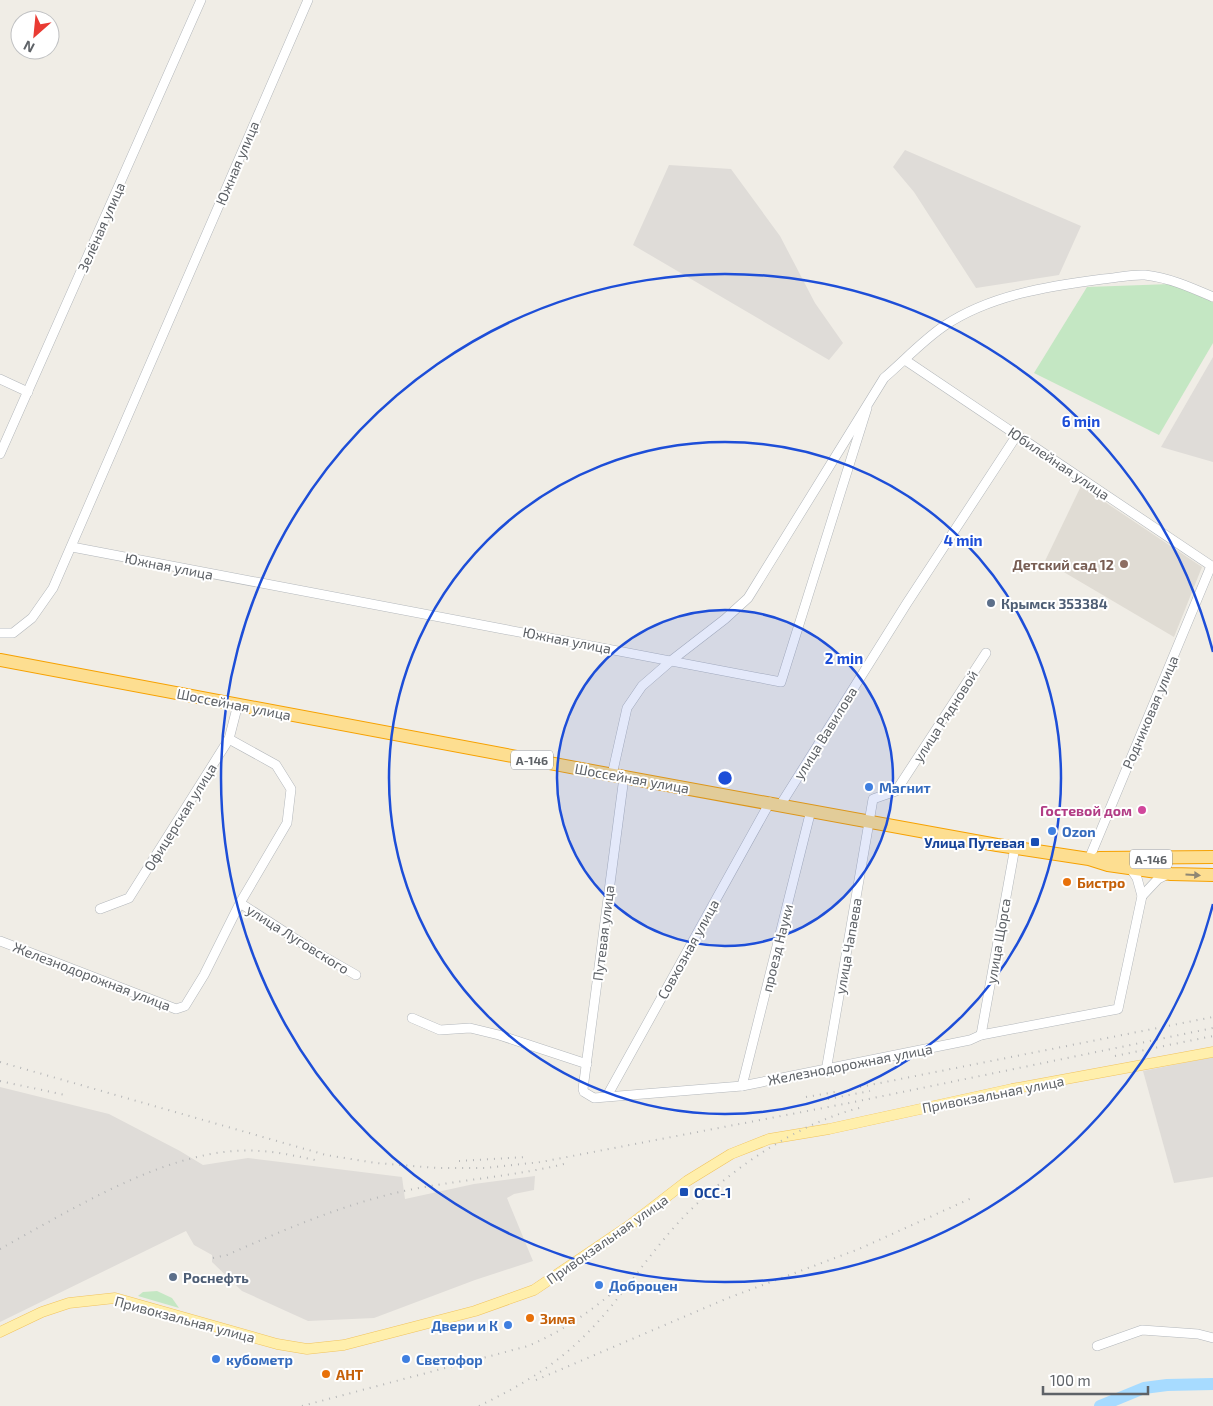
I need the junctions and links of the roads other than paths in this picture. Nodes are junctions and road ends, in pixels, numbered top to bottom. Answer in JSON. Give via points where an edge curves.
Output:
{"nodes":[{"id":1,"x":201,"y":0,"type":"edge"},
{"id":2,"x":308,"y":0,"type":"edge"},
{"id":3,"x":1213,"y":297,"type":"edge"},
{"id":4,"x":906,"y":360,"type":"junction"},
{"id":5,"x":0,"y":379,"type":"edge"},
{"id":6,"x":28,"y":392,"type":"junction"},
{"id":7,"x":867,"y":408,"type":"junction"},
{"id":8,"x":1017,"y":435,"type":"junction"},
{"id":9,"x":0,"y":454,"type":"edge"},
{"id":10,"x":72,"y":547,"type":"junction"},
{"id":11,"x":1212,"y":566,"type":"edge"},
{"id":12,"x":0,"y":633,"type":"edge"},
{"id":13,"x":986,"y":653,"type":"dead end"},
{"id":14,"x":0,"y":660,"type":"edge"},
{"id":15,"x":672,"y":660,"type":"junction"},
{"id":16,"x":238,"y":704,"type":"junction"},
{"id":17,"x":229,"y":739,"type":"junction"},
{"id":18,"x":618,"y":776,"type":"junction"},
{"id":19,"x":775,"y":803,"type":"junction"},
{"id":20,"x":811,"y":810,"type":"junction"},
{"id":21,"x":871,"y":820,"type":"junction"},
{"id":22,"x":1014,"y":847,"type":"junction"},
{"id":23,"x":1213,"y":857,"type":"edge"},
{"id":24,"x":1089,"y":859,"type":"junction"},
{"id":25,"x":1131,"y":869,"type":"junction"},
{"id":26,"x":1170,"y":874,"type":"junction"},
{"id":27,"x":1213,"y":875,"type":"edge"},
{"id":28,"x":1142,"y":896,"type":"junction"},
{"id":29,"x":240,"y":903,"type":"junction"},
{"id":30,"x":100,"y":908,"type":"dead end"},
{"id":31,"x":0,"y":941,"type":"edge"},
{"id":32,"x":356,"y":975,"type":"dead end"},
{"id":33,"x":185,"y":1006,"type":"joint"},
{"id":34,"x":412,"y":1018,"type":"dead end"},
{"id":35,"x":980,"y":1035,"type":"junction"},
{"id":36,"x":1213,"y":1052,"type":"edge"},
{"id":37,"x":587,"y":1064,"type":"junction"},
{"id":38,"x":826,"y":1071,"type":"junction"},
{"id":39,"x":742,"y":1086,"type":"junction"},
{"id":40,"x":583,"y":1088,"type":"joint"},
{"id":41,"x":607,"y":1096,"type":"junction"},
{"id":42,"x":0,"y":1332,"type":"edge"},
{"id":43,"x":1213,"y":1338,"type":"edge"},
{"id":44,"x":1096,"y":1346,"type":"dead end"}],
"edges":[{"from":1,"to":6,"type":"street","name":"Зелёная улица"},
{"from":2,"to":10,"type":"street","name":"Южная улица"},
{"from":3,"to":4,"type":"street","via":[[1170,278],[1142,275],[1061,284],[987,303],[945,325],[917,346]]},
{"from":4,"to":7,"type":"street","via":[[884,378]]},
{"from":4,"to":8,"type":"street","name":"Юбилейная улица"},
{"from":5,"to":6,"type":"street"},
{"from":6,"to":9,"type":"street","name":"Зелёная улица"},
{"from":7,"to":15,"type":"street","name":"Путевая улица","via":[[748,598]]},
{"from":7,"to":15,"type":"street","name":"Южная улица","via":[[781,682]]},
{"from":8,"to":11,"type":"street","name":"Юбилейная улица"},
{"from":8,"to":19,"type":"street","name":"улица Вавилова"},
{"from":10,"to":12,"type":"street","name":"Южная улица","via":[[53,588],[32,618],[13,633]]},
{"from":10,"to":15,"type":"street","name":"Южная улица"},
{"from":11,"to":24,"type":"street","name":"Родниковая улица"},
{"from":13,"to":21,"type":"street","name":"улица Рядновой","via":[[896,791],[873,799]]},
{"from":14,"to":16,"type":"highway","name":"Шоссейная улица","number":"А-146"},
{"from":15,"to":18,"type":"street","name":"Путевая улица","via":[[642,686],[627,708]]},
{"from":16,"to":17,"type":"street","name":"Офицерская улица"},
{"from":16,"to":18,"type":"highway","name":"Шоссейная улица","number":"А-146"},
{"from":17,"to":29,"type":"street","name":"улица Луговского","via":[[276,765],[291,788],[287,824]]},
{"from":17,"to":30,"type":"street","name":"Офицерская улица","via":[[129,898]]},
{"from":18,"to":19,"type":"highway","name":"Шоссейная улица","number":"А-146"},
{"from":18,"to":37,"type":"street","name":"Путевая улица"},
{"from":19,"to":20,"type":"highway","name":"Шоссейная улица","number":"А-146"},
{"from":19,"to":41,"type":"street","name":"Совхозная улица"},
{"from":20,"to":21,"type":"highway","name":"Шоссейная улица","number":"А-146"},
{"from":20,"to":39,"type":"street","name":"проезд Науки"},
{"from":21,"to":22,"type":"highway","name":"Шоссейная улица","number":"А-146"},
{"from":21,"to":38,"type":"street","name":"улица Чапаева"},
{"from":22,"to":24,"type":"highway","name":"Шоссейная улица","number":"А-146"},
{"from":22,"to":35,"type":"street","name":"улица Щорса"},
{"from":23,"to":24,"type":"highway","number":"А-146"},
{"from":24,"to":25,"type":"highway","number":"А-146"},
{"from":25,"to":26,"type":"highway","number":"А-146"},
{"from":25,"to":28,"type":"street"},
{"from":26,"to":27,"type":"highway","number":"А-146","one_way":true},
{"from":26,"to":28,"type":"street","via":[[1158,879]]},
{"from":28,"to":35,"type":"street","name":"Железнодорожная улица","via":[[1118,1008]]},
{"from":29,"to":32,"type":"street","name":"улица Луговского","via":[[314,952]]},
{"from":29,"to":33,"type":"street","name":"улица Луговского"},
{"from":31,"to":33,"type":"street","name":"Железнодорожная улица","via":[[166,1007],[176,1009]]},
{"from":34,"to":37,"type":"street","via":[[440,1030],[470,1028],[499,1035]]},
{"from":35,"to":38,"type":"street","name":"Железнодорожная улица","via":[[970,1040]]},
{"from":36,"to":42,"type":"main road","name":"Привокзальная улица","via":[[1012,1089],[829,1129],[768,1138],[731,1154],[687,1181],[630,1225],[534,1290],[475,1311],[344,1345],[307,1349],[277,1344],[115,1298],[69,1303]]},
{"from":37,"to":40,"type":"street","name":"Путевая улица"},
{"from":38,"to":39,"type":"street","name":"Железнодорожная улица"},
{"from":39,"to":41,"type":"street","name":"Железнодорожная улица"},
{"from":40,"to":41,"type":"street","name":"Железнодорожная улица","via":[[594,1098]]},
{"from":43,"to":44,"type":"street","via":[[1142,1330]]}]}
